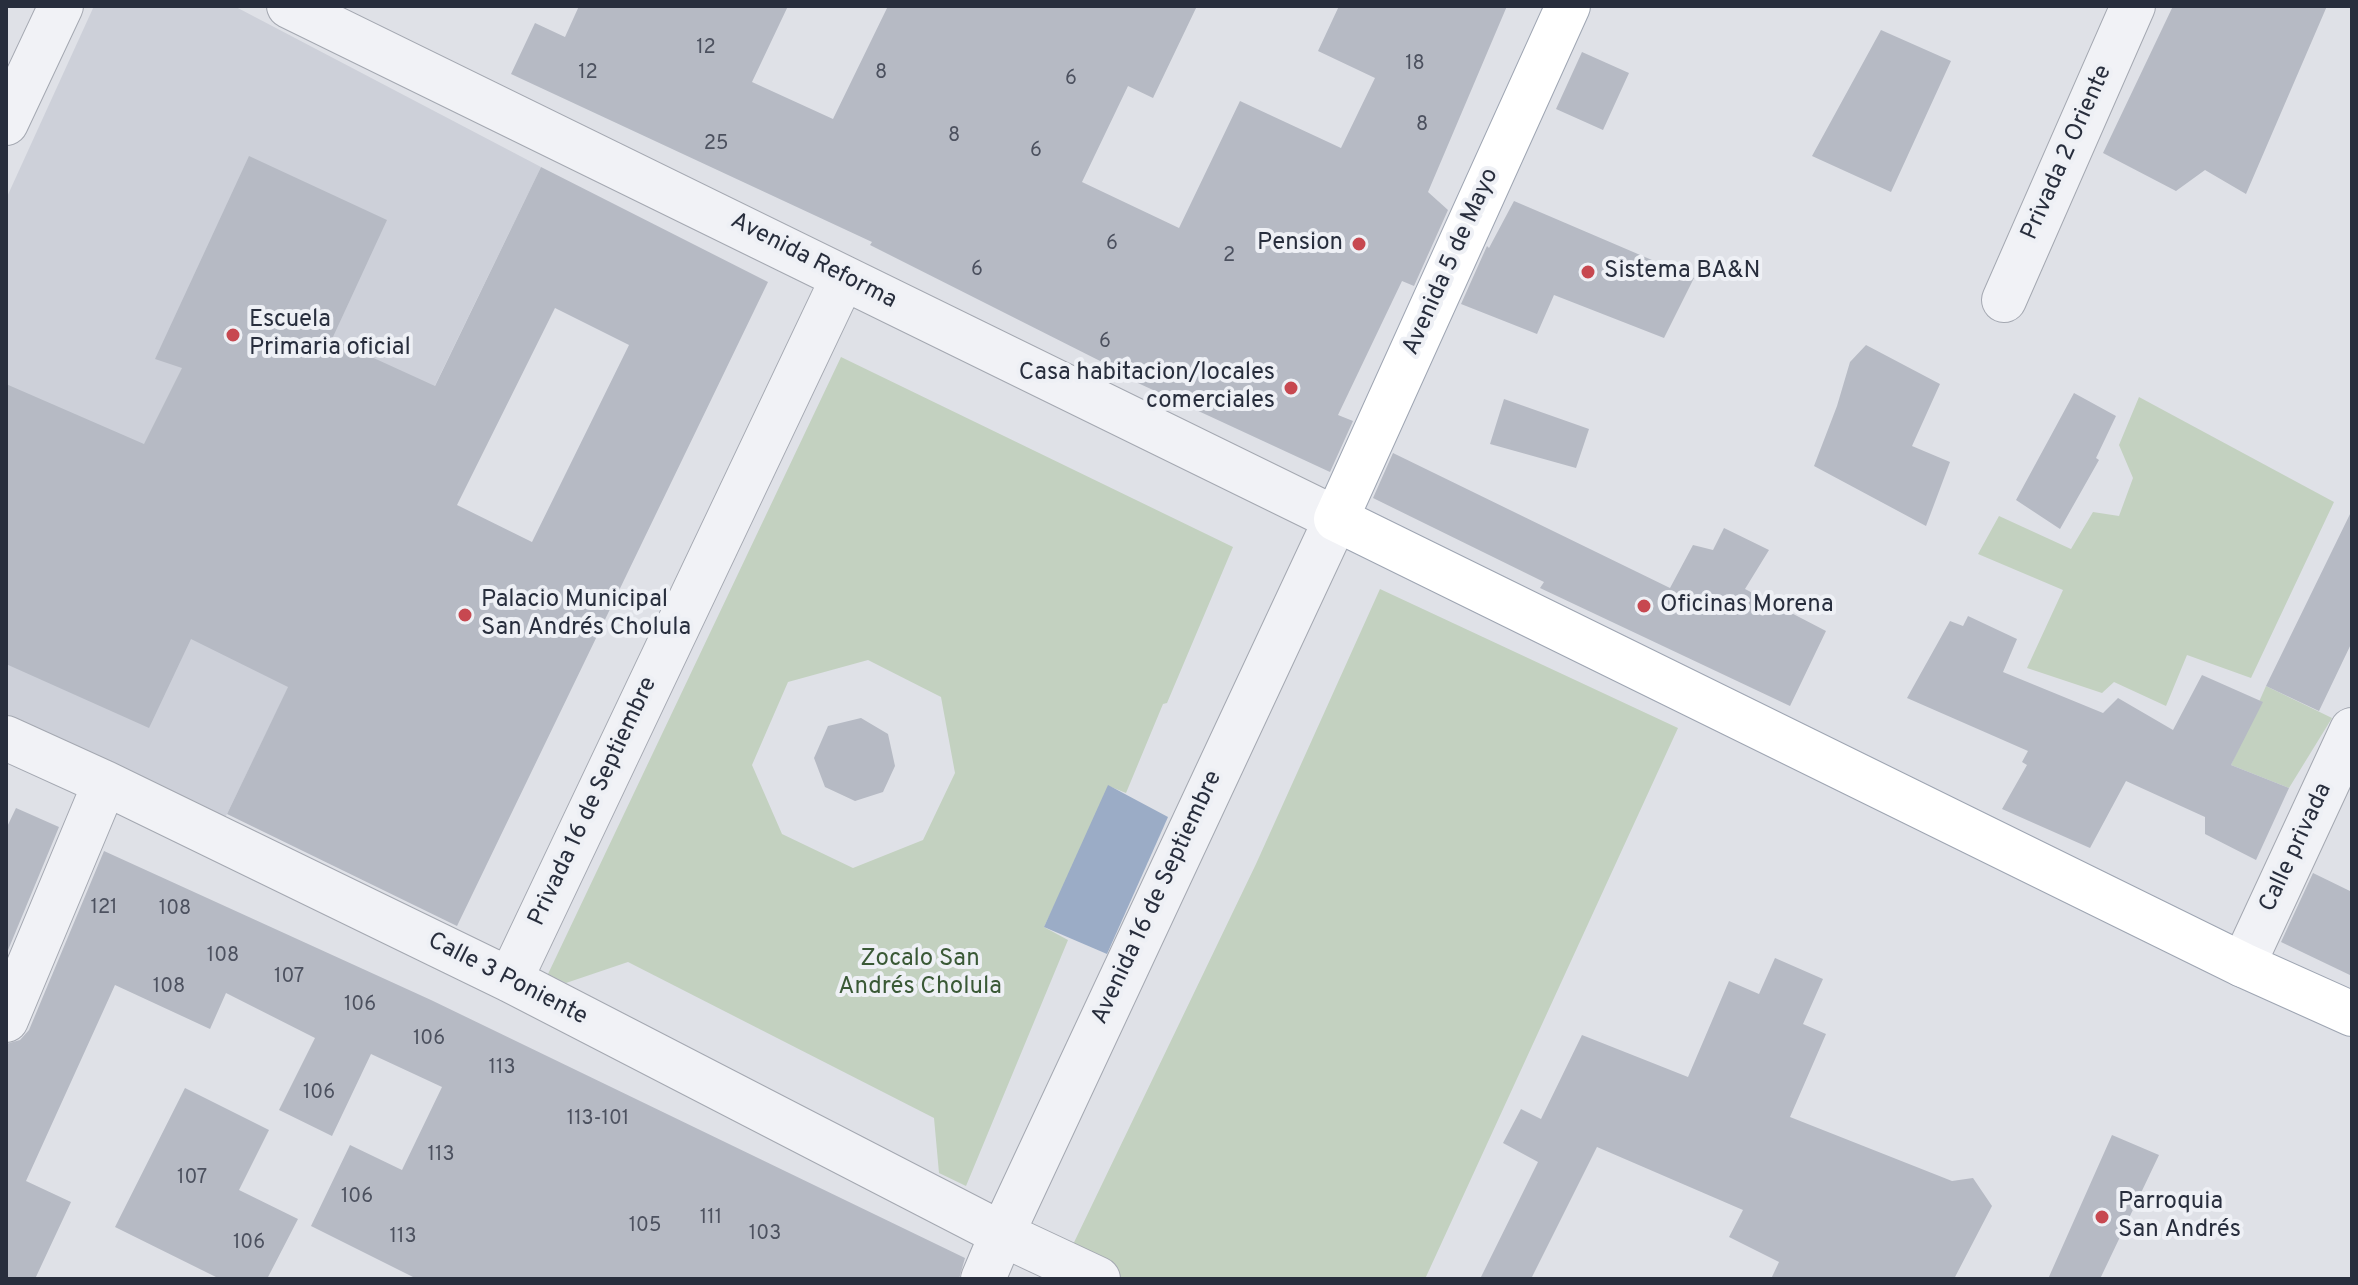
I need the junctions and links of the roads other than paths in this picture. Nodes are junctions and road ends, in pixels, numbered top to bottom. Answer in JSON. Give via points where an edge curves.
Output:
{"nodes":[{"id":1,"x":61,"y":6,"type":"edge"},
{"id":2,"x":289,"y":6,"type":"edge"},
{"id":3,"x":1568,"y":6,"type":"edge"},
{"id":4,"x":2133,"y":6,"type":"edge"},
{"id":5,"x":6,"y":123,"type":"edge"},
{"id":6,"x":843,"y":278,"type":"junction"},
{"id":7,"x":2004,"y":300,"type":"dead end"},
{"id":8,"x":1336,"y":519,"type":"junction"},
{"id":9,"x":2352,"y":730,"type":"edge"},
{"id":10,"x":6,"y":738,"type":"edge"},
{"id":11,"x":105,"y":783,"type":"junction"},
{"id":12,"x":2243,"y":965,"type":"junction"},
{"id":13,"x":510,"y":980,"type":"junction"},
{"id":14,"x":2352,"y":1014,"type":"edge"},
{"id":15,"x":6,"y":1020,"type":"edge"},
{"id":16,"x":1002,"y":1234,"type":"junction"},
{"id":17,"x":983,"y":1279,"type":"edge"},
{"id":18,"x":1098,"y":1279,"type":"edge"}],
"edges":[{"from":1,"to":5,"type":"street"},
{"from":2,"to":6,"type":"street","name":"Avenida Reforma"},
{"from":3,"to":8,"type":"main road","name":"Avenida 5 de Mayo"},
{"from":4,"to":7,"type":"street","name":"Privada 2 Oriente"},
{"from":6,"to":8,"type":"street","name":"Avenida Reforma"},
{"from":6,"to":13,"type":"street","name":"Privada 16 de Septiembre"},
{"from":8,"to":12,"type":"main road"},
{"from":8,"to":16,"type":"street","name":"Avenida 16 de Septiembre"},
{"from":9,"to":12,"type":"street","name":"Calle privada"},
{"from":10,"to":11,"type":"street","name":"Calle 3 Poniente"},
{"from":11,"to":13,"type":"street","name":"Calle 3 Poniente"},
{"from":11,"to":15,"type":"street"},
{"from":12,"to":14,"type":"main road"},
{"from":13,"to":16,"type":"street","name":"Calle 3 Poniente"},
{"from":16,"to":17,"type":"street","name":"Avenida 16 de Septiembre"},
{"from":16,"to":18,"type":"street","name":"Calle 3 Poniente"}]}
